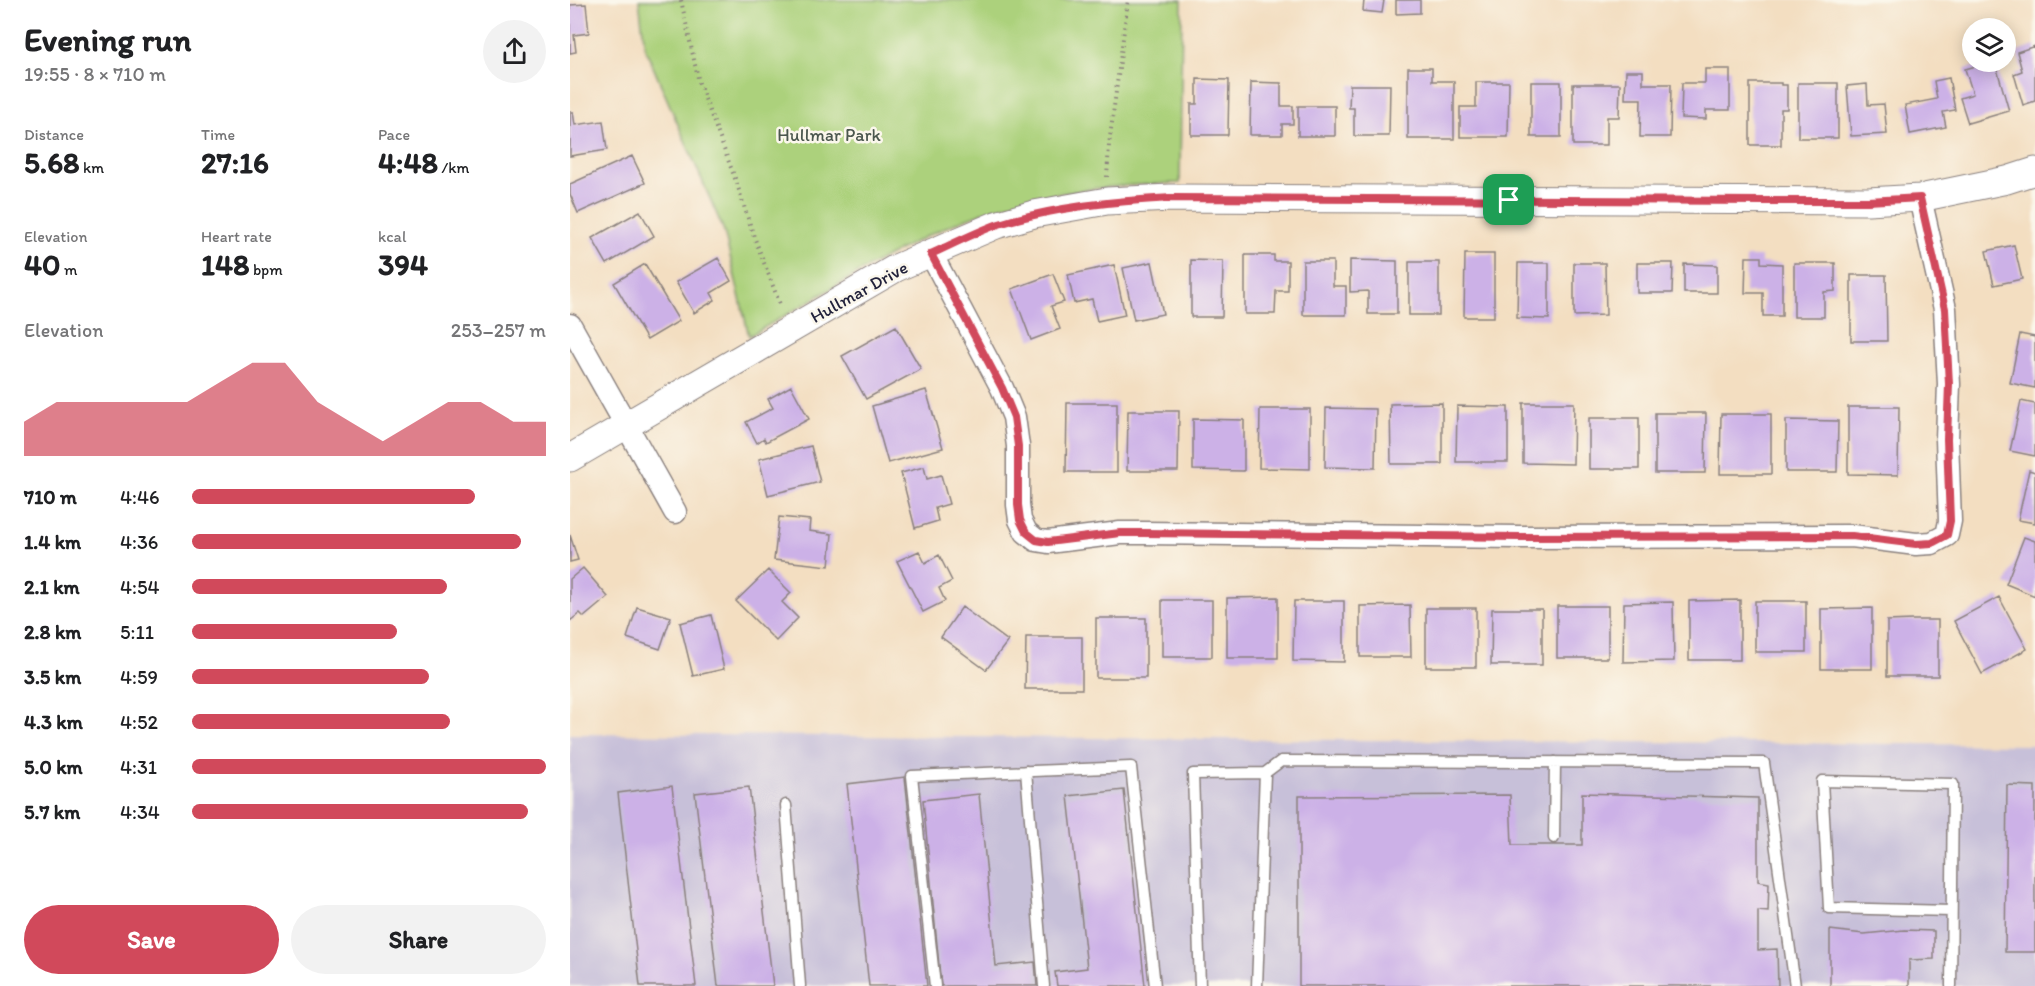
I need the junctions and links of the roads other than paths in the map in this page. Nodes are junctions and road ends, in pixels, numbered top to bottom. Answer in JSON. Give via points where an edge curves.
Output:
{"nodes":[{"id":1,"x":2035,"y":171,"type":"edge"},
{"id":2,"x":1920,"y":198,"type":"junction"},
{"id":3,"x":931,"y":254,"type":"junction"},
{"id":4,"x":570,"y":325,"type":"edge"},
{"id":5,"x":627,"y":426,"type":"junction"},
{"id":6,"x":570,"y":458,"type":"edge"},
{"id":7,"x":675,"y":512,"type":"dead end"},
{"id":8,"x":1555,"y":762,"type":"junction"},
{"id":9,"x":1026,"y":771,"type":"junction"},
{"id":10,"x":1265,"y":772,"type":"junction"},
{"id":11,"x":786,"y":805,"type":"dead end"},
{"id":12,"x":1554,"y":838,"type":"dead end"},
{"id":13,"x":1951,"y":911,"type":"junction"},
{"id":14,"x":800,"y":986,"type":"edge"},
{"id":15,"x":935,"y":986,"type":"edge"},
{"id":16,"x":1044,"y":986,"type":"edge"},
{"id":17,"x":1155,"y":986,"type":"edge"},
{"id":18,"x":1200,"y":986,"type":"edge"},
{"id":19,"x":1257,"y":986,"type":"edge"},
{"id":20,"x":1795,"y":986,"type":"edge"},
{"id":21,"x":1951,"y":986,"type":"edge"}],
"edges":[{"from":1,"to":2,"type":"street","name":"Hullmar Drive"},
{"from":2,"to":3,"type":"street","name":"Hullmar Drive","via":[[1107,201],[996,225]]},
{"from":2,"to":3,"type":"street","via":[[1945,309],[1950,521],[1947,535],[1932,543],[1916,544],[1852,536],[1120,533],[1036,540],[1020,520],[1014,417]]},
{"from":3,"to":5,"type":"street","name":"Hullmar Drive","via":[[896,268]]},
{"from":4,"to":5,"type":"street"},
{"from":5,"to":6,"type":"street","name":"Hullmar Drive"},
{"from":5,"to":7,"type":"street"},
{"from":8,"to":10,"type":"lane","via":[[1281,761]]},
{"from":8,"to":12,"type":"lane"},
{"from":8,"to":20,"type":"lane","via":[[1764,763]]},
{"from":9,"to":15,"type":"lane","via":[[912,776]]},
{"from":9,"to":16,"type":"lane"},
{"from":9,"to":17,"type":"lane","via":[[1131,767]]},
{"from":10,"to":18,"type":"lane","via":[[1193,774]]},
{"from":10,"to":19,"type":"lane"},
{"from":11,"to":14,"type":"lane"},
{"from":13,"to":13,"type":"lane","via":[[1953,784],[1822,781],[1829,908]]},
{"from":13,"to":21,"type":"lane"}]}
